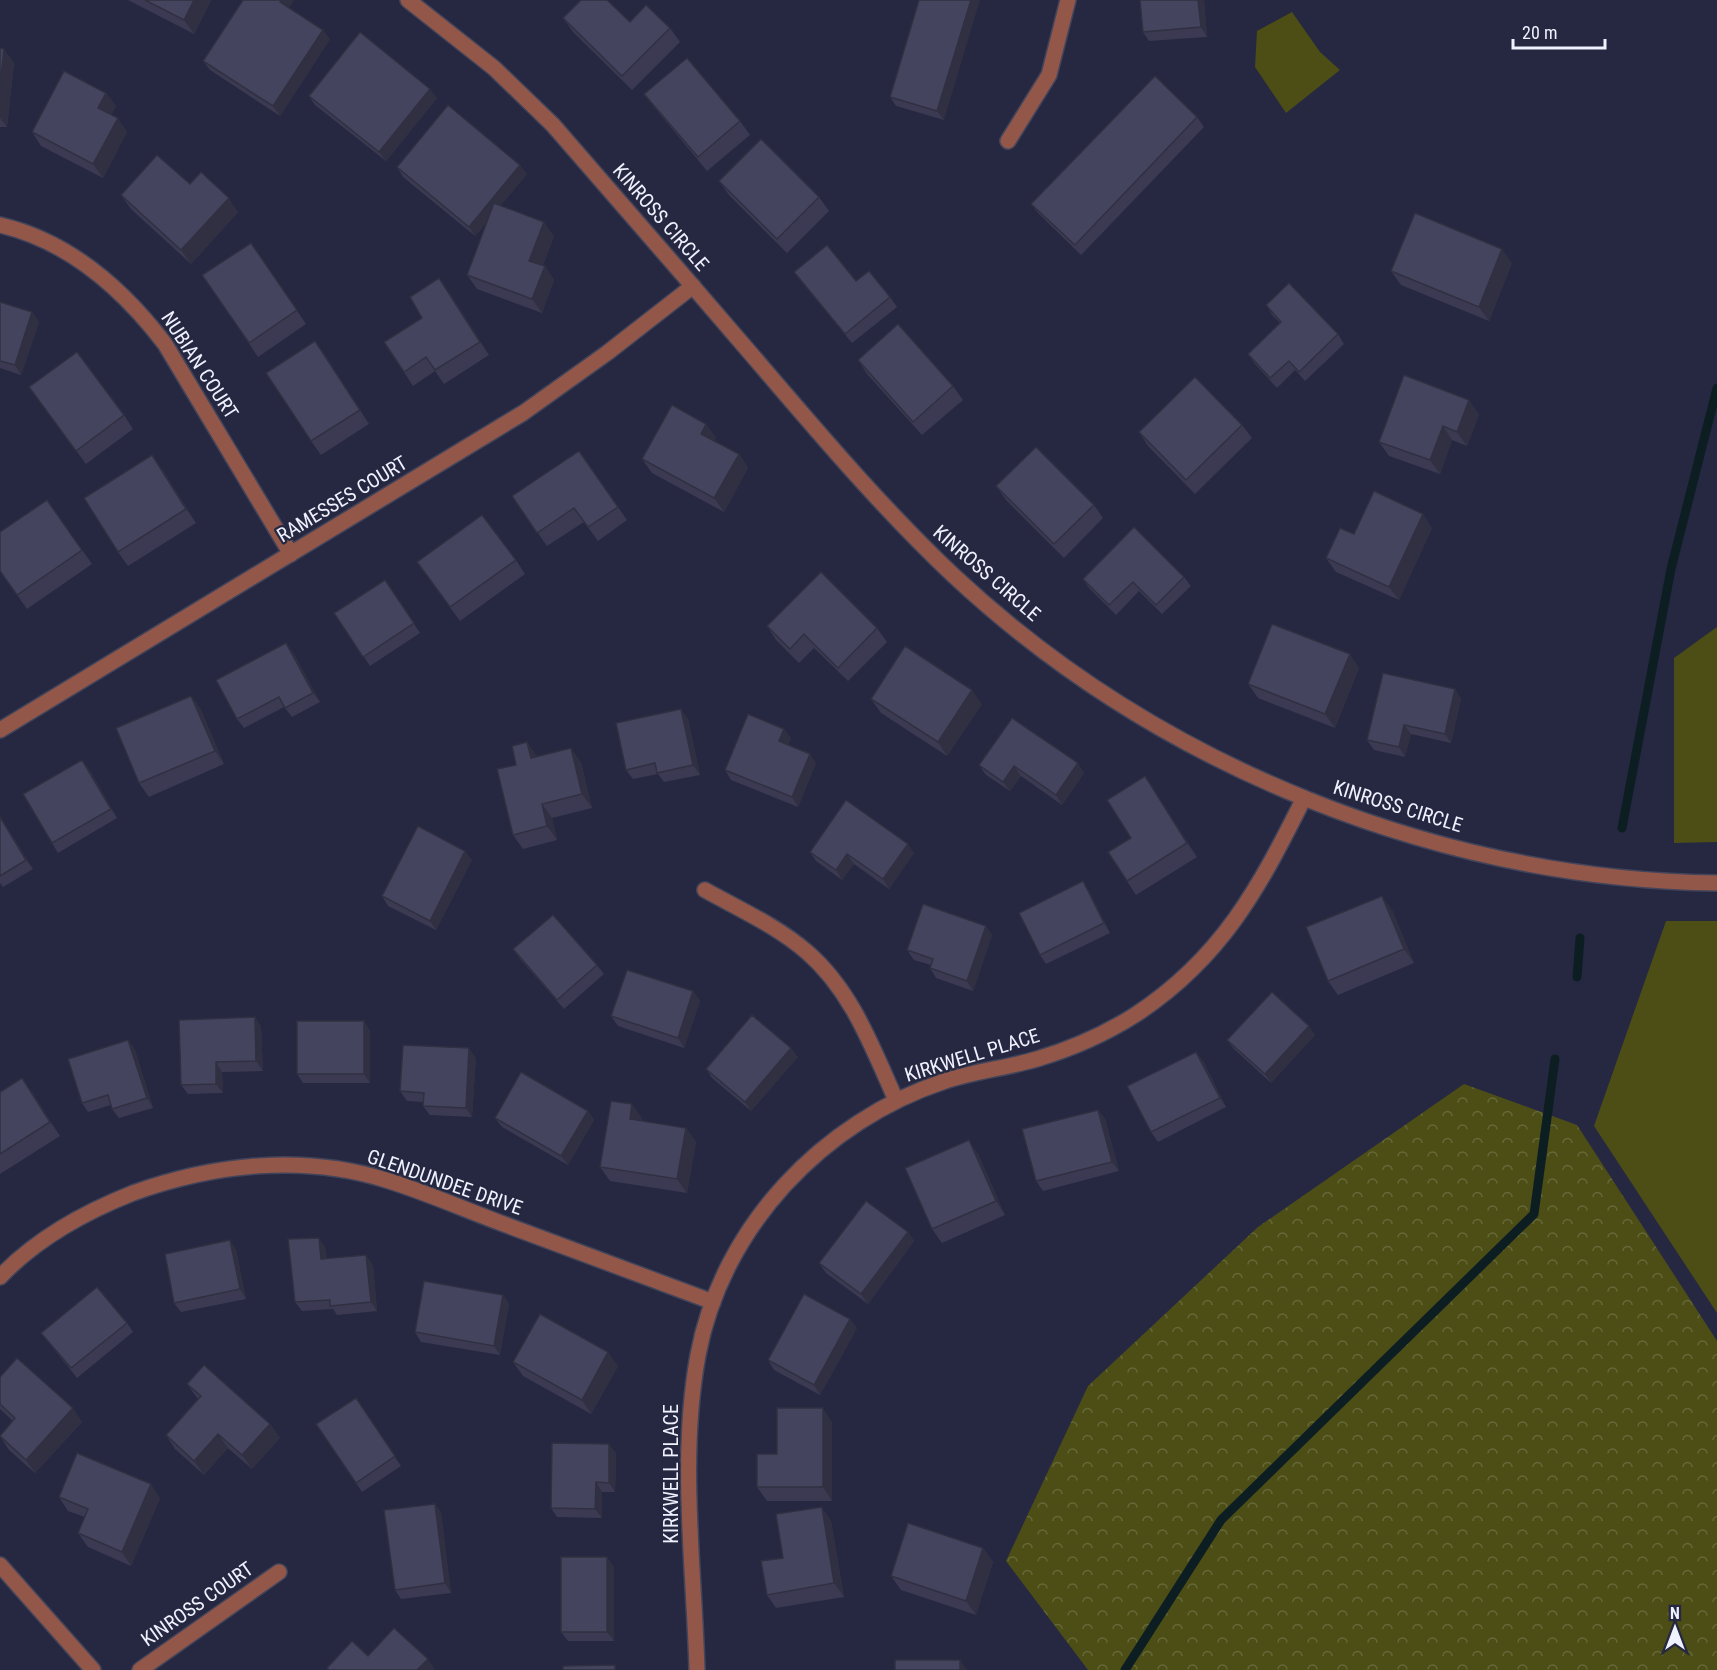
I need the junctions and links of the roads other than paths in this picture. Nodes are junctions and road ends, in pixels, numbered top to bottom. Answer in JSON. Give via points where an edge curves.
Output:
{"nodes":[{"id":1,"x":408,"y":0,"type":"edge"},
{"id":2,"x":1068,"y":0,"type":"edge"},
{"id":3,"x":1008,"y":141,"type":"dead end"},
{"id":4,"x":0,"y":225,"type":"edge"},
{"id":5,"x":693,"y":286,"type":"junction"},
{"id":6,"x":291,"y":554,"type":"junction"},
{"id":7,"x":0,"y":730,"type":"edge"},
{"id":8,"x":1304,"y":798,"type":"junction"},
{"id":9,"x":1717,"y":883,"type":"edge"},
{"id":10,"x":705,"y":890,"type":"dead end"},
{"id":11,"x":896,"y":1100,"type":"junction"},
{"id":12,"x":0,"y":1277,"type":"edge"},
{"id":13,"x":713,"y":1302,"type":"junction"},
{"id":14,"x":0,"y":1565,"type":"edge"},
{"id":15,"x":279,"y":1572,"type":"dead end"},
{"id":16,"x":93,"y":1670,"type":"edge"},
{"id":17,"x":140,"y":1670,"type":"edge"},
{"id":18,"x":697,"y":1670,"type":"edge"}],
"edges":[{"from":1,"to":5,"type":"street","name":"KINROSS CIRCLE","via":[[494,68],[553,125]]},
{"from":2,"to":3,"type":"street","via":[[1049,75]]},
{"from":4,"to":6,"type":"street","name":"NUBIAN COURT","via":[[49,243],[82,262],[140,312],[165,344]]},
{"from":5,"to":6,"type":"street","name":"RAMESSES COURT","via":[[523,413]]},
{"from":5,"to":8,"type":"street","name":"KINROSS CIRCLE","via":[[893,517],[1022,634],[1096,687],[1171,733],[1254,777]]},
{"from":6,"to":7,"type":"street","name":"RAMESSES COURT"},
{"from":8,"to":9,"type":"street","name":"KINROSS CIRCLE","via":[[1429,840],[1514,861],[1604,875]]},
{"from":8,"to":11,"type":"street","name":"KIRKWELL PLACE","via":[[1250,901],[1217,944],[1179,982],[1134,1016],[1087,1041],[1037,1059],[946,1080]]},
{"from":10,"to":11,"type":"street","via":[[781,933],[807,952],[835,981],[858,1015]]},
{"from":11,"to":13,"type":"street","name":"KIRKWELL PLACE","via":[[832,1141],[806,1162],[768,1203],[741,1243]]},
{"from":12,"to":13,"type":"street","name":"GLENDUNDEE DRIVE","via":[[66,1225],[106,1203],[169,1180],[211,1170],[299,1165],[385,1180]]},
{"from":13,"to":18,"type":"street","name":"KIRKWELL PLACE","via":[[698,1352],[690,1409]]},
{"from":14,"to":16,"type":"street"},
{"from":15,"to":17,"type":"street","name":"KINROSS COURT"}]}
